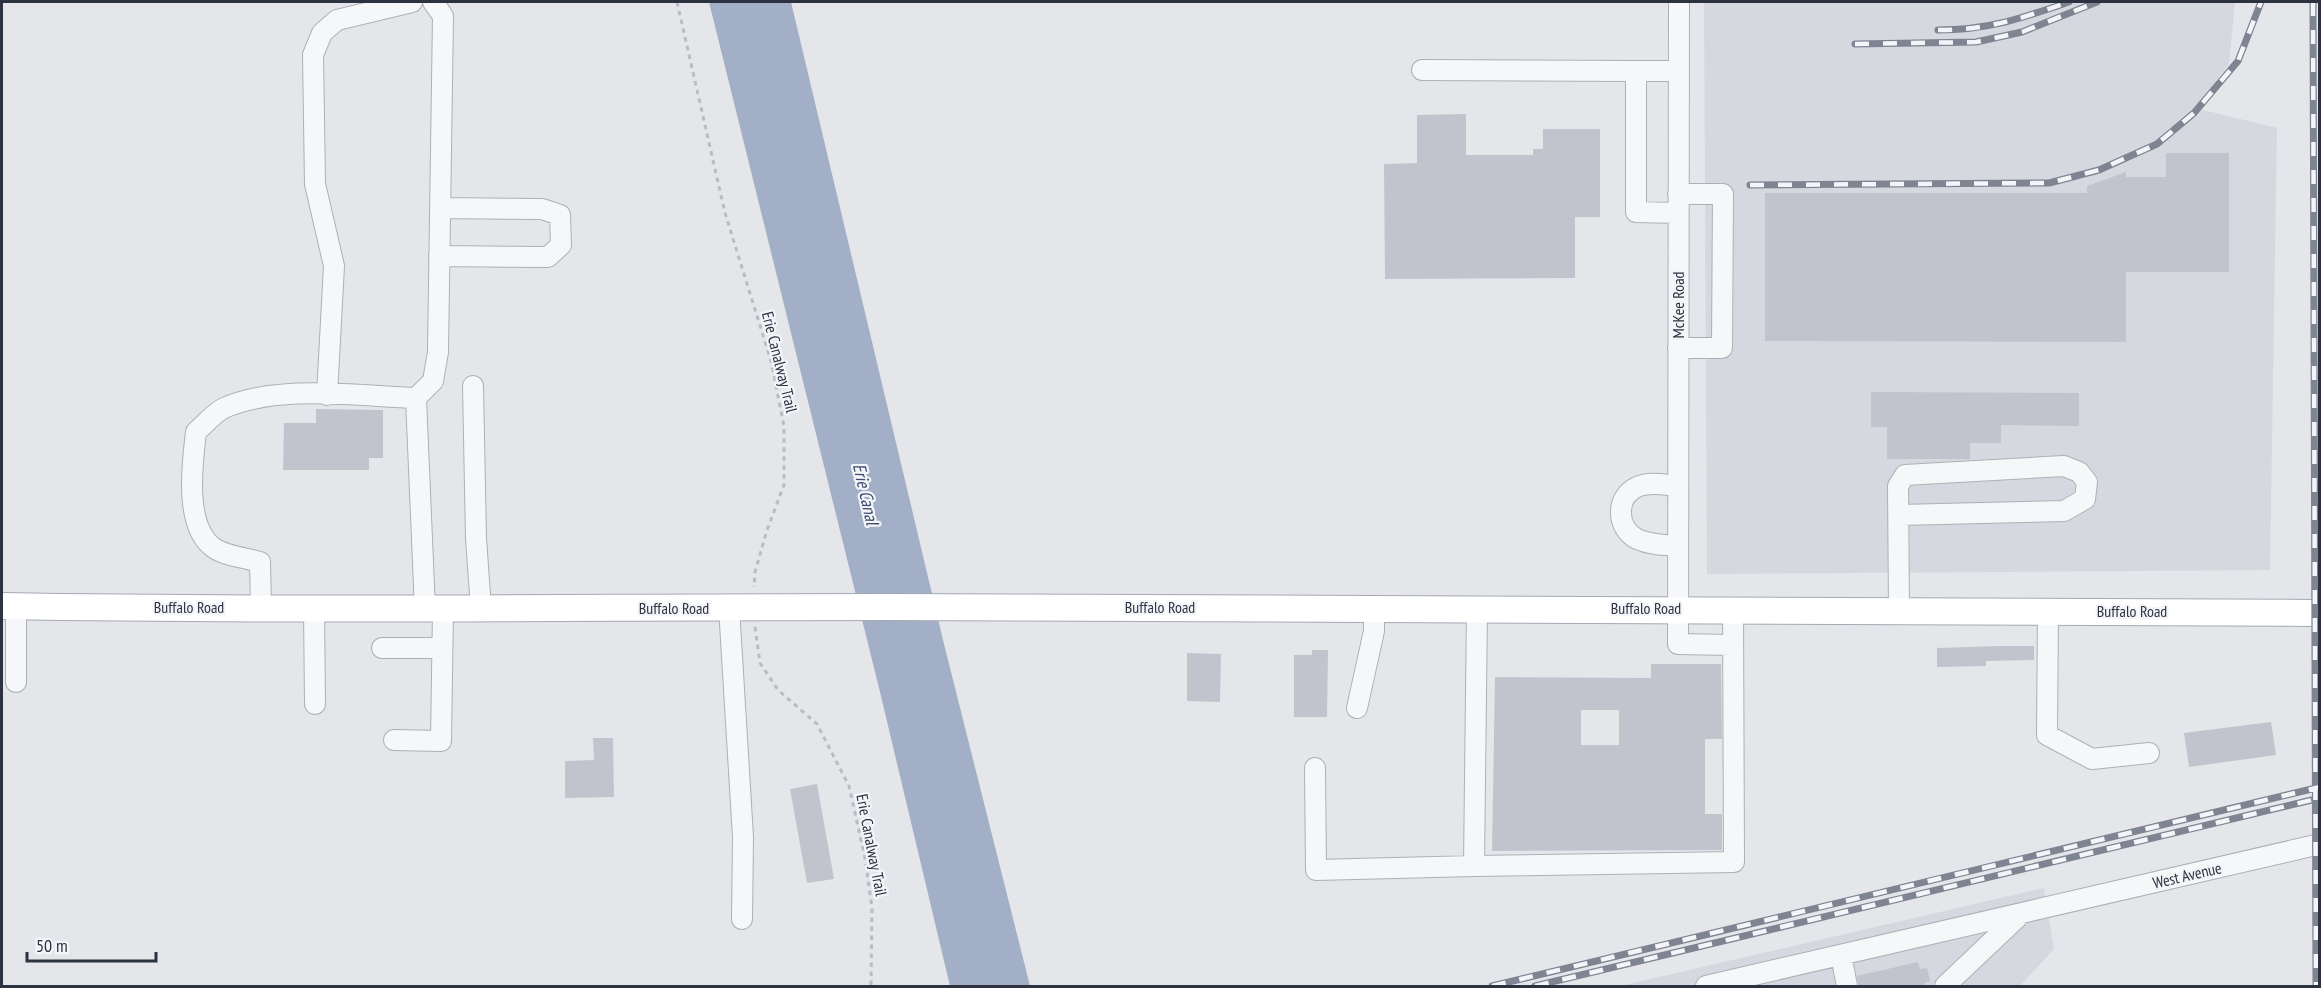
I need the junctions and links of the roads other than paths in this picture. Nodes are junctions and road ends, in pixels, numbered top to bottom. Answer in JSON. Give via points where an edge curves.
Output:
{"nodes":[{"id":1,"x":412,"y":2,"type":"edge"},
{"id":2,"x":433,"y":2,"type":"edge"},
{"id":3,"x":1679,"y":2,"type":"edge"},
{"id":4,"x":1422,"y":70,"type":"dead end"},
{"id":5,"x":1636,"y":71,"type":"junction"},
{"id":6,"x":1679,"y":71,"type":"junction"},
{"id":7,"x":1678,"y":203,"type":"junction"},
{"id":8,"x":440,"y":208,"type":"junction"},
{"id":9,"x":439,"y":256,"type":"junction"},
{"id":10,"x":1678,"y":348,"type":"junction"},
{"id":11,"x":472,"y":386,"type":"dead end"},
{"id":12,"x":327,"y":395,"type":"junction"},
{"id":13,"x":417,"y":398,"type":"junction"},
{"id":14,"x":1678,"y":486,"type":"junction"},
{"id":15,"x":1899,"y":515,"type":"junction"},
{"id":16,"x":1678,"y":546,"type":"junction"},
{"id":17,"x":9,"y":606,"type":"edge"},
{"id":18,"x":261,"y":607,"type":"junction"},
{"id":19,"x":314,"y":607,"type":"junction"},
{"id":20,"x":741,"y":607,"type":"junction"},
{"id":21,"x":1374,"y":608,"type":"junction"},
{"id":22,"x":1477,"y":608,"type":"junction"},
{"id":23,"x":1678,"y":608,"type":"junction"},
{"id":24,"x":1733,"y":608,"type":"junction"},
{"id":25,"x":481,"y":609,"type":"junction"},
{"id":26,"x":1899,"y":609,"type":"junction"},
{"id":27,"x":434,"y":610,"type":"junction"},
{"id":28,"x":2048,"y":611,"type":"junction"},
{"id":29,"x":2319,"y":613,"type":"edge"},
{"id":30,"x":1733,"y":645,"type":"junction"},
{"id":31,"x":382,"y":648,"type":"dead end"},
{"id":32,"x":442,"y":648,"type":"junction"},
{"id":33,"x":16,"y":682,"type":"dead end"},
{"id":34,"x":315,"y":704,"type":"dead end"},
{"id":35,"x":1357,"y":708,"type":"dead end"},
{"id":36,"x":394,"y":740,"type":"dead end"},
{"id":37,"x":2149,"y":753,"type":"dead end"},
{"id":38,"x":1315,"y":768,"type":"dead end"},
{"id":39,"x":2319,"y":844,"type":"edge"},
{"id":40,"x":1474,"y":866,"type":"junction"},
{"id":41,"x":2022,"y":913,"type":"junction"},
{"id":42,"x":742,"y":919,"type":"dead end"},
{"id":43,"x":1841,"y":955,"type":"junction"},
{"id":44,"x":1706,"y":987,"type":"edge"},
{"id":45,"x":1848,"y":987,"type":"edge"},
{"id":46,"x":1945,"y":987,"type":"edge"}],
"edges":[{"from":1,"to":12,"type":"street","via":[[337,20],[322,33],[313,55],[315,184],[334,266]]},
{"from":2,"to":8,"type":"street","via":[[442,16]]},
{"from":3,"to":6,"type":"street","name":"McKee Road"},
{"from":4,"to":5,"type":"street"},
{"from":5,"to":6,"type":"street"},
{"from":5,"to":7,"type":"street","via":[[1636,212]]},
{"from":6,"to":7,"type":"street","name":"McKee Road"},
{"from":7,"to":10,"type":"street","name":"McKee Road"},
{"from":7,"to":10,"type":"street","via":[[1723,194],[1722,348]]},
{"from":8,"to":9,"type":"street"},
{"from":8,"to":9,"type":"street","via":[[543,209],[560,215],[561,245],[548,257]]},
{"from":9,"to":13,"type":"street","via":[[438,352],[433,381]]},
{"from":10,"to":14,"type":"street","name":"McKee Road"},
{"from":11,"to":25,"type":"street"},
{"from":12,"to":13,"type":"street"},
{"from":12,"to":18,"type":"street","via":[[259,396],[222,409],[196,432],[191,474],[197,528],[215,549],[260,562]]},
{"from":13,"to":27,"type":"street"},
{"from":14,"to":16,"type":"street","name":"McKee Road"},
{"from":14,"to":16,"type":"street","via":[[1639,486],[1629,491],[1621,505],[1625,529],[1636,538]]},
{"from":15,"to":15,"type":"street","via":[[1898,486],[1905,475],[1913,473],[2064,466],[2079,472],[2087,482],[2085,499],[2064,511]]},
{"from":15,"to":26,"type":"street"},
{"from":16,"to":23,"type":"street","name":"McKee Road"},
{"from":17,"to":18,"type":"main road","name":"Buffalo Road"},
{"from":17,"to":33,"type":"street"},
{"from":18,"to":19,"type":"main road","name":"Buffalo Road"},
{"from":19,"to":27,"type":"main road","name":"Buffalo Road"},
{"from":19,"to":34,"type":"street"},
{"from":20,"to":21,"type":"main road","name":"Buffalo Road"},
{"from":20,"to":25,"type":"main road","name":"Buffalo Road"},
{"from":20,"to":42,"type":"street"},
{"from":21,"to":22,"type":"main road","name":"Buffalo Road"},
{"from":21,"to":35,"type":"street","via":[[1374,631]]},
{"from":22,"to":23,"type":"main road","name":"Buffalo Road"},
{"from":22,"to":40,"type":"street"},
{"from":23,"to":24,"type":"main road","name":"Buffalo Road"},
{"from":23,"to":30,"type":"street","name":"McKee Road","via":[[1678,644]]},
{"from":24,"to":26,"type":"main road","name":"Buffalo Road"},
{"from":24,"to":30,"type":"street"},
{"from":25,"to":27,"type":"main road","name":"Buffalo Road"},
{"from":26,"to":28,"type":"main road","name":"Buffalo Road"},
{"from":27,"to":32,"type":"street"},
{"from":28,"to":29,"type":"main road","name":"Buffalo Road"},
{"from":28,"to":37,"type":"street","via":[[2047,735],[2092,759]]},
{"from":30,"to":40,"type":"street","via":[[1734,862]]},
{"from":31,"to":32,"type":"street"},
{"from":32,"to":36,"type":"street","via":[[441,741]]},
{"from":38,"to":40,"type":"street","via":[[1316,870]]},
{"from":39,"to":41,"type":"street","name":"West Avenue"},
{"from":41,"to":43,"type":"street","name":"West Avenue"},
{"from":41,"to":46,"type":"street"},
{"from":43,"to":44,"type":"street","name":"West Avenue"},
{"from":43,"to":45,"type":"street"}]}
